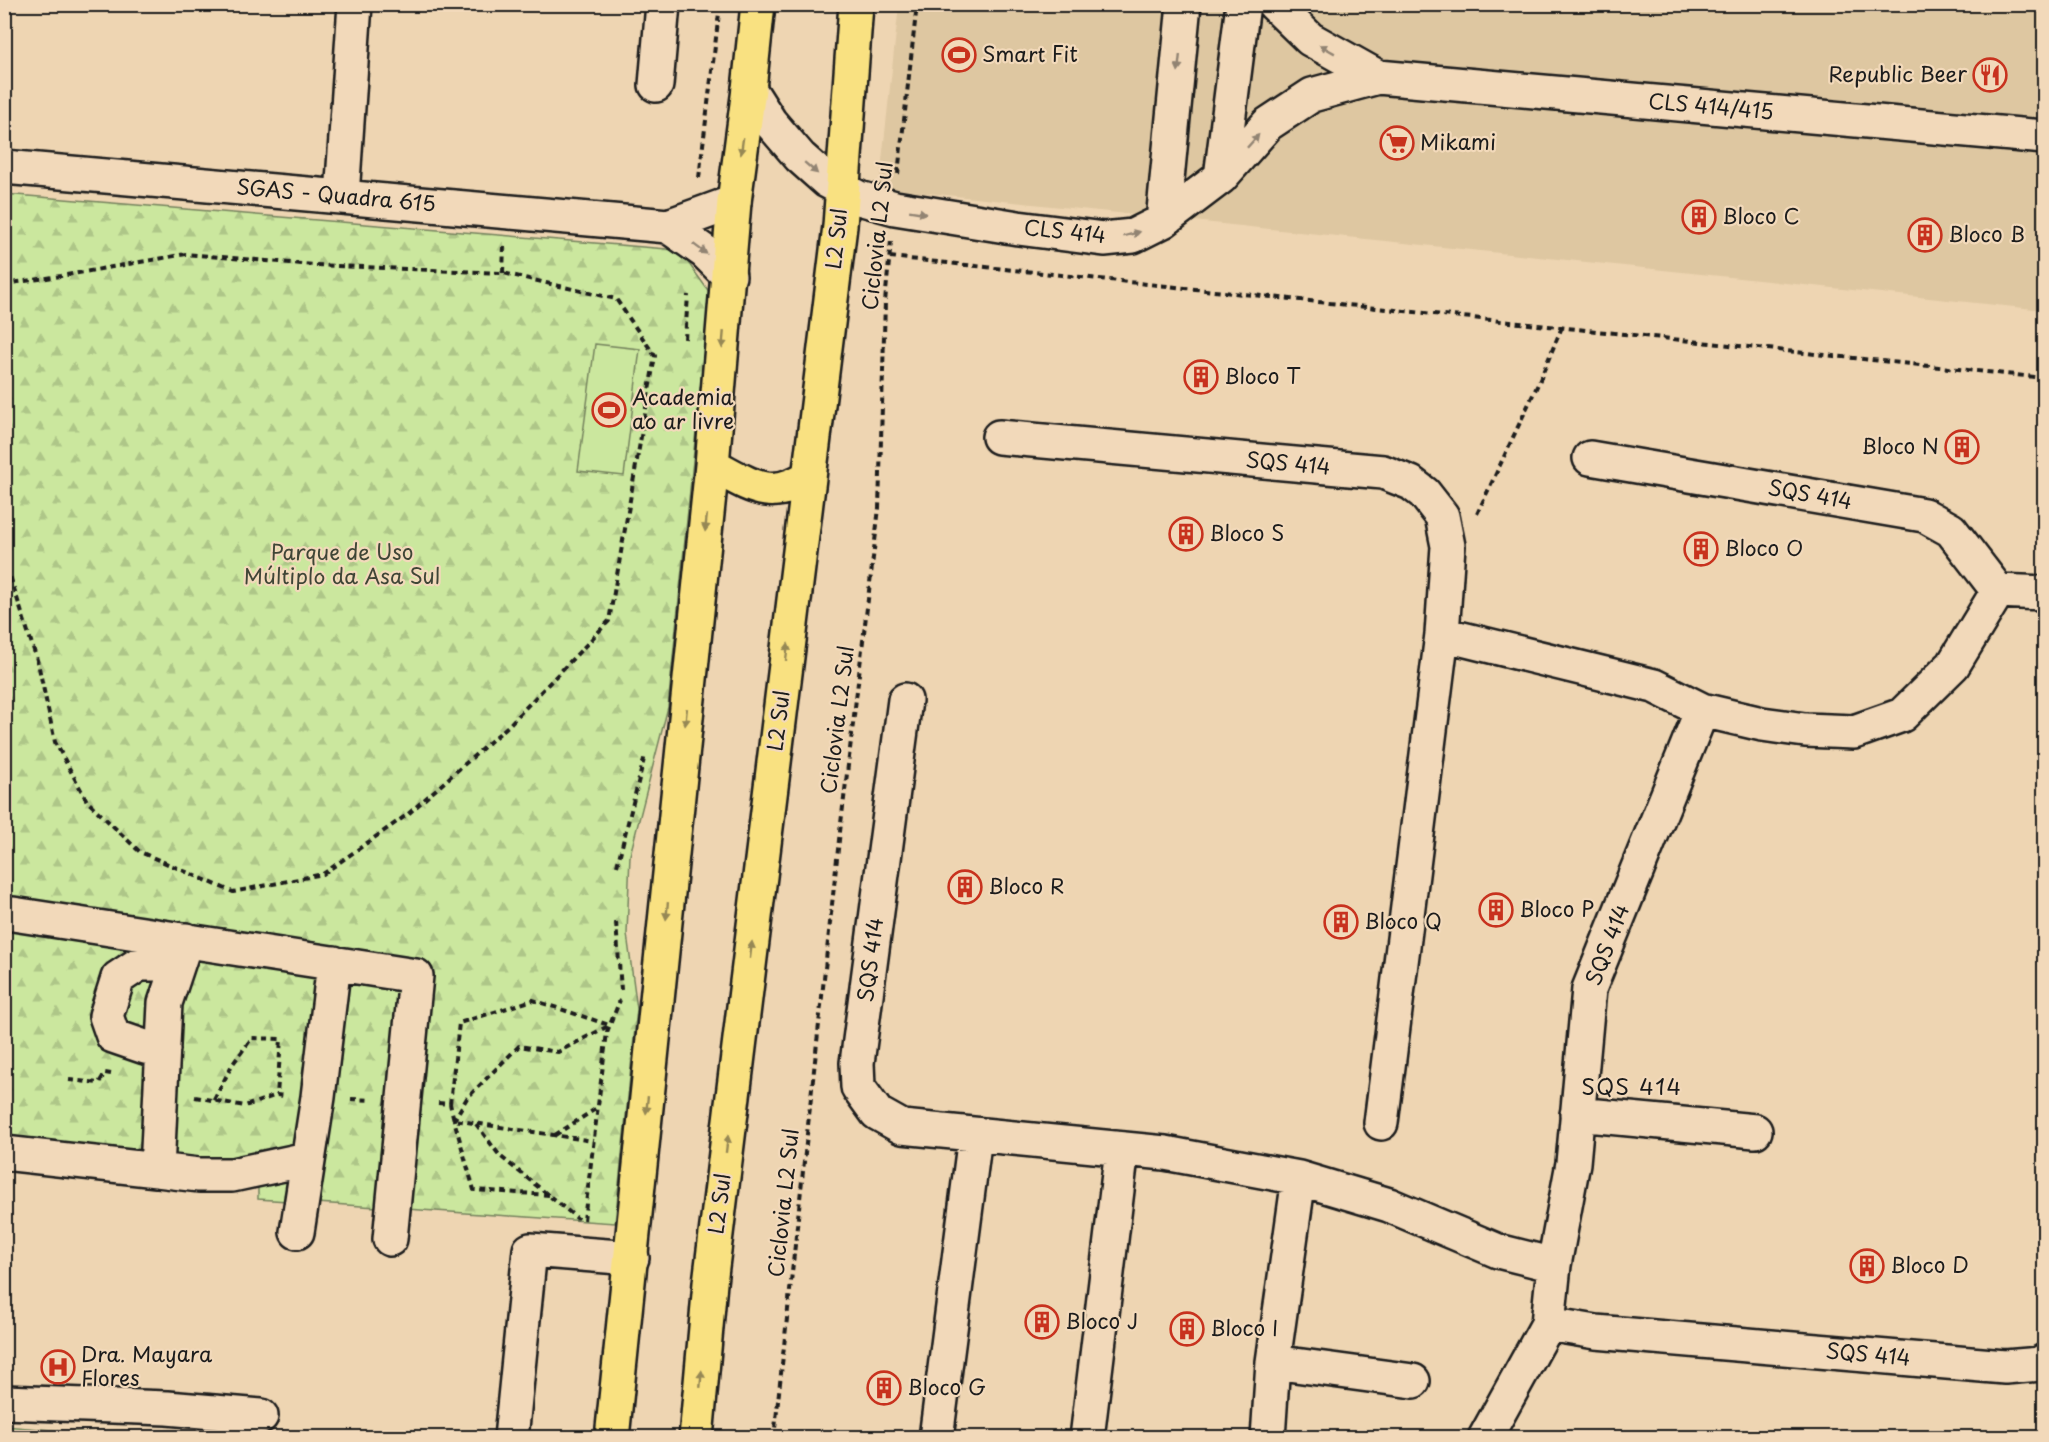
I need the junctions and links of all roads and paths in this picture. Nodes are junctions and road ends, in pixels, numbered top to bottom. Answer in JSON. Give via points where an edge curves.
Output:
{"nodes":[{"id":1,"x":355,"y":4,"type":"edge"},
{"id":2,"x":663,"y":4,"type":"edge"},
{"id":3,"x":758,"y":4,"type":"edge"},
{"id":4,"x":856,"y":4,"type":"edge"},
{"id":5,"x":917,"y":4,"type":"edge"},
{"id":6,"x":1184,"y":4,"type":"edge"},
{"id":7,"x":1243,"y":4,"type":"edge"},
{"id":8,"x":1274,"y":4,"type":"edge"},
{"id":9,"x":720,"y":9,"type":"dead end"},
{"id":10,"x":1378,"y":77,"type":"junction"},
{"id":11,"x":656,"y":85,"type":"dead end"},
{"id":12,"x":749,"y":89,"type":"junction"},
{"id":13,"x":2044,"y":137,"type":"edge"},
{"id":14,"x":4,"y":167,"type":"edge"},
{"id":15,"x":1221,"y":177,"type":"junction"},
{"id":16,"x":698,"y":186,"type":"dead end"},
{"id":17,"x":842,"y":191,"type":"junction"},
{"id":18,"x":342,"y":196,"type":"junction"},
{"id":19,"x":734,"y":202,"type":"junction"},
{"id":20,"x":895,"y":208,"type":"junction"},
{"id":21,"x":1163,"y":221,"type":"junction"},
{"id":22,"x":668,"y":226,"type":"junction"},
{"id":23,"x":890,"y":256,"type":"junction"},
{"id":24,"x":729,"y":276,"type":"junction"},
{"id":25,"x":4,"y":284,"type":"edge"},
{"id":26,"x":1562,"y":327,"type":"junction"},
{"id":27,"x":2044,"y":378,"type":"edge"},
{"id":28,"x":999,"y":437,"type":"dead end"},
{"id":29,"x":1590,"y":458,"type":"dead end"},
{"id":30,"x":712,"y":465,"type":"junction"},
{"id":31,"x":809,"y":476,"type":"junction"},
{"id":32,"x":1448,"y":546,"type":"junction"},
{"id":33,"x":4,"y":568,"type":"edge"},
{"id":34,"x":1998,"y":591,"type":"junction"},
{"id":35,"x":2044,"y":593,"type":"edge"},
{"id":36,"x":1442,"y":634,"type":"junction"},
{"id":37,"x":904,"y":700,"type":"dead end"},
{"id":38,"x":1702,"y":710,"type":"junction"},
{"id":39,"x":13,"y":914,"type":"dead end"},
{"id":40,"x":616,"y":922,"type":"dead end"},
{"id":41,"x":182,"y":952,"type":"junction"},
{"id":42,"x":334,"y":963,"type":"junction"},
{"id":43,"x":610,"y":1025,"type":"junction"},
{"id":44,"x":163,"y":1049,"type":"junction"},
{"id":45,"x":278,"y":1095,"type":"dead end"},
{"id":46,"x":214,"y":1100,"type":"dead end"},
{"id":47,"x":450,"y":1104,"type":"dead end"},
{"id":48,"x":598,"y":1108,"type":"junction"},
{"id":49,"x":1577,"y":1113,"type":"junction"},
{"id":50,"x":1382,"y":1123,"type":"dead end"},
{"id":51,"x":476,"y":1124,"type":"dead end"},
{"id":52,"x":1755,"y":1131,"type":"dead end"},
{"id":53,"x":554,"y":1135,"type":"dead end"},
{"id":54,"x":975,"y":1136,"type":"junction"},
{"id":55,"x":1122,"y":1149,"type":"junction"},
{"id":56,"x":4,"y":1153,"type":"edge"},
{"id":57,"x":307,"y":1159,"type":"junction"},
{"id":58,"x":157,"y":1170,"type":"junction"},
{"id":59,"x":1299,"y":1179,"type":"junction"},
{"id":60,"x":549,"y":1195,"type":"junction"},
{"id":61,"x":297,"y":1232,"type":"dead end"},
{"id":62,"x":390,"y":1239,"type":"dead end"},
{"id":63,"x":632,"y":1258,"type":"junction"},
{"id":64,"x":1554,"y":1265,"type":"junction"},
{"id":65,"x":1548,"y":1324,"type":"junction"},
{"id":66,"x":2044,"y":1361,"type":"edge"},
{"id":67,"x":1273,"y":1362,"type":"junction"},
{"id":68,"x":1413,"y":1381,"type":"dead end"},
{"id":69,"x":4,"y":1402,"type":"edge"},
{"id":70,"x":261,"y":1416,"type":"dead end"},
{"id":71,"x":511,"y":1437,"type":"edge"},
{"id":72,"x":612,"y":1437,"type":"edge"},
{"id":73,"x":696,"y":1437,"type":"edge"},
{"id":74,"x":774,"y":1437,"type":"edge"},
{"id":75,"x":936,"y":1437,"type":"edge"},
{"id":76,"x":1087,"y":1437,"type":"edge"},
{"id":77,"x":1268,"y":1437,"type":"edge"},
{"id":78,"x":1485,"y":1437,"type":"edge"}],
"edges":[{"from":1,"to":18,"type":"street"},
{"from":2,"to":11,"type":"street"},
{"from":3,"to":12,"type":"main road"},
{"from":4,"to":17,"type":"main road","name":"L2 Sul"},
{"from":5,"to":20,"type":"path","name":"Ciclovia L2 Sul"},
{"from":6,"to":21,"type":"street","one_way":true},
{"from":7,"to":15,"type":"street"},
{"from":10,"to":8,"type":"street","one_way":true,"via":[[1310,39]]},
{"from":9,"to":16,"type":"path"},
{"from":10,"to":13,"type":"street","name":"CLS 414/415"},
{"from":15,"to":10,"type":"street","name":"CLS 414","one_way":true,"via":[[1268,124],[1303,101]]},
{"from":12,"to":17,"type":"street","name":"CLS 414","one_way":true,"via":[[791,148]]},
{"from":12,"to":19,"type":"main road","one_way":true},
{"from":14,"to":18,"type":"street","name":"SGAS - Quadra 615"},
{"from":15,"to":21,"type":"street","name":"CLS 414"},
{"from":17,"to":20,"type":"street","name":"CLS 414"},
{"from":17,"to":31,"type":"main road","name":"L2 Sul"},
{"from":18,"to":22,"type":"street","name":"SGAS - Quadra 615"},
{"from":19,"to":22,"type":"street","name":"SGAS - Quadra 615"},
{"from":19,"to":24,"type":"main road"},
{"from":20,"to":21,"type":"street","name":"CLS 414","one_way":true,"via":[[1104,239],[1133,236]]},
{"from":20,"to":23,"type":"path","name":"Ciclovia L2 Sul"},
{"from":22,"to":24,"type":"street","name":"SGAS - Quadra 615","one_way":true,"via":[[705,252]]},
{"from":23,"to":26,"type":"path"},
{"from":23,"to":74,"type":"path","name":"Ciclovia L2 Sul","via":[[879,508]]},
{"from":24,"to":30,"type":"main road","one_way":true},
{"from":25,"to":33,"type":"path","via":[[186,254],[314,265],[503,273],[616,299],[655,356],[609,621],[508,726],[408,814],[323,874],[233,892],[140,852],[87,801],[55,742],[38,663],[9,573]]},
{"from":26,"to":27,"type":"path"},
{"from":26,"to":32,"type":"path","via":[[1474,520]]},
{"from":28,"to":32,"type":"street","name":"SQS 414","via":[[1383,472],[1424,493],[1442,516]]},
{"from":29,"to":34,"type":"street","name":"SQS 414","via":[[1924,515],[1951,530]]},
{"from":30,"to":31,"type":"main road","via":[[761,488],[780,490]]},
{"from":30,"to":63,"type":"main road","one_way":true},
{"from":73,"to":31,"type":"main road","name":"L2 Sul","one_way":true,"via":[[711,1271]]},
{"from":32,"to":36,"type":"street","name":"SQS 414"},
{"from":34,"to":35,"type":"street"},
{"from":34,"to":38,"type":"street","via":[[1953,665],[1902,715],[1854,732],[1762,724]]},
{"from":36,"to":38,"type":"street","via":[[1654,686]]},
{"from":36,"to":50,"type":"street","name":"SQS 414"},
{"from":37,"to":54,"type":"street","name":"SQS 414","via":[[857,1063],[858,1087],[878,1113],[902,1127]]},
{"from":38,"to":49,"type":"street","name":"SQS 414","via":[[1589,990]]},
{"from":39,"to":41,"type":"street"},
{"from":40,"to":43,"type":"path","via":[[622,997]]},
{"from":41,"to":42,"type":"street"},
{"from":41,"to":44,"type":"street","via":[[165,1003]]},
{"from":41,"to":44,"type":"street","via":[[139,964],[118,978],[106,1016],[113,1036]]},
{"from":42,"to":57,"type":"street"},
{"from":42,"to":62,"type":"street","via":[[417,976]]},
{"from":43,"to":47,"type":"path","via":[[533,1000],[459,1023]]},
{"from":43,"to":48,"type":"path"},
{"from":43,"to":60,"type":"path","via":[[558,1052],[519,1046],[467,1098],[454,1120],[474,1190]]},
{"from":44,"to":58,"type":"street"},
{"from":45,"to":46,"type":"path","via":[[281,1039],[252,1038]]},
{"from":48,"to":53,"type":"path"},
{"from":48,"to":60,"type":"path","via":[[583,1223]]},
{"from":49,"to":52,"type":"street"},
{"from":49,"to":64,"type":"street","name":"SQS 414","via":[[1573,1162]]},
{"from":51,"to":60,"type":"path","via":[[501,1156]]},
{"from":54,"to":55,"type":"street","name":"SQS 414"},
{"from":54,"to":75,"type":"street"},
{"from":55,"to":59,"type":"street","name":"SQS 414","via":[[1165,1153]]},
{"from":55,"to":76,"type":"street"},
{"from":56,"to":58,"type":"street"},
{"from":57,"to":58,"type":"street","via":[[232,1175]]},
{"from":57,"to":61,"type":"street"},
{"from":59,"to":64,"type":"street","name":"SQS 414","via":[[1389,1205],[1498,1251]]},
{"from":59,"to":67,"type":"street"},
{"from":63,"to":71,"type":"street","via":[[530,1250]]},
{"from":63,"to":72,"type":"main road"},
{"from":64,"to":65,"type":"street","name":"SQS 414"},
{"from":65,"to":66,"type":"street","name":"SQS 414","via":[[1596,1332],[2005,1367]]},
{"from":65,"to":78,"type":"street","name":"SQS 414"},
{"from":67,"to":68,"type":"street"},
{"from":67,"to":77,"type":"street"},
{"from":69,"to":70,"type":"street"}]}
